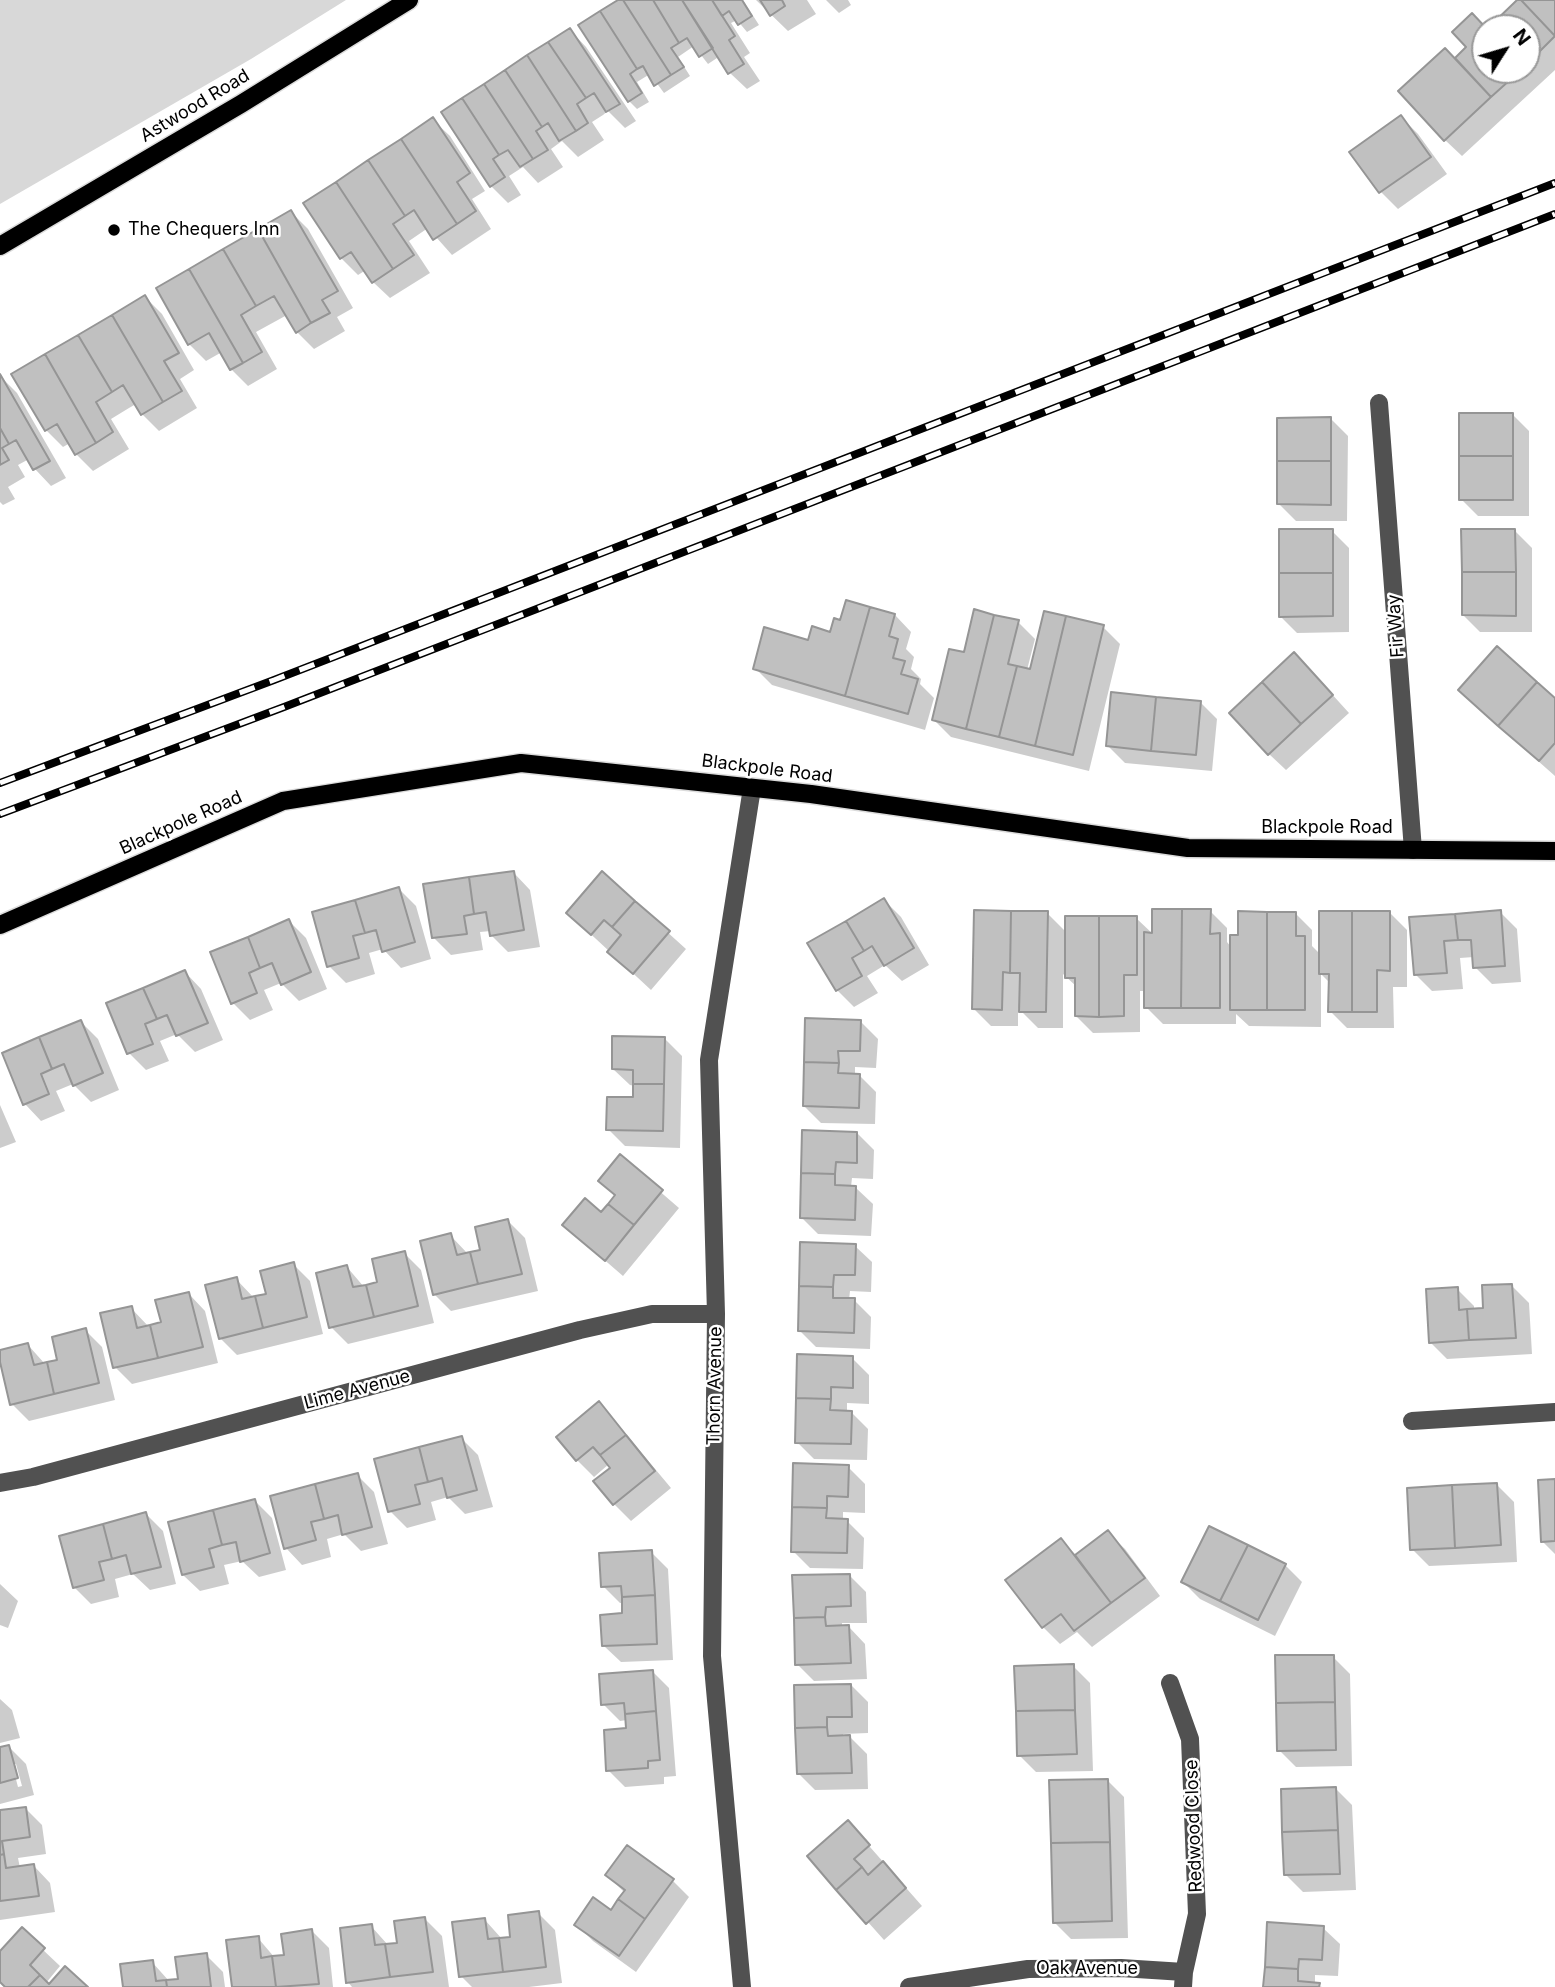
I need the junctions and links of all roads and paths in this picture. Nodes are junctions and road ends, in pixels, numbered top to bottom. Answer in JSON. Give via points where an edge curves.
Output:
{"nodes":[{"id":1,"x":409,"y":0,"type":"edge"},
{"id":2,"x":0,"y":246,"type":"edge"},
{"id":3,"x":1379,"y":403,"type":"dead end"},
{"id":4,"x":752,"y":788,"type":"junction"},
{"id":5,"x":1413,"y":850,"type":"junction"},
{"id":6,"x":1555,"y":850,"type":"edge"},
{"id":7,"x":0,"y":925,"type":"edge"},
{"id":8,"x":716,"y":1314,"type":"junction"},
{"id":9,"x":1555,"y":1412,"type":"edge"},
{"id":10,"x":1412,"y":1421,"type":"dead end"},
{"id":11,"x":0,"y":1483,"type":"edge"},
{"id":12,"x":1170,"y":1683,"type":"dead end"},
{"id":13,"x":1184,"y":1979,"type":"edge"},
{"id":14,"x":742,"y":1987,"type":"edge"},
{"id":15,"x":909,"y":1987,"type":"edge"}],
"edges":[{"from":1,"to":2,"type":"main road","name":"Astwood Road"},
{"from":3,"to":5,"type":"street","name":"Fir Way"},
{"from":4,"to":5,"type":"main road","name":"Blackpole Road","via":[[1188,848]]},
{"from":4,"to":7,"type":"main road","name":"Blackpole Road","via":[[521,763],[283,801]]},
{"from":4,"to":8,"type":"street","name":"Thorn Avenue","via":[[709,1060]]},
{"from":5,"to":6,"type":"main road","name":"Blackpole Road"},
{"from":8,"to":11,"type":"street","name":"Lime Avenue","via":[[652,1314],[580,1330],[33,1478]]},
{"from":8,"to":14,"type":"street","name":"Thorn Avenue","via":[[712,1656]]},
{"from":9,"to":10,"type":"street"},
{"from":12,"to":13,"type":"street","name":"Redwood Close","via":[[1190,1739],[1197,1914]]},
{"from":13,"to":15,"type":"street","name":"Oak Avenue","via":[[1121,1968],[1028,1969]]}]}
